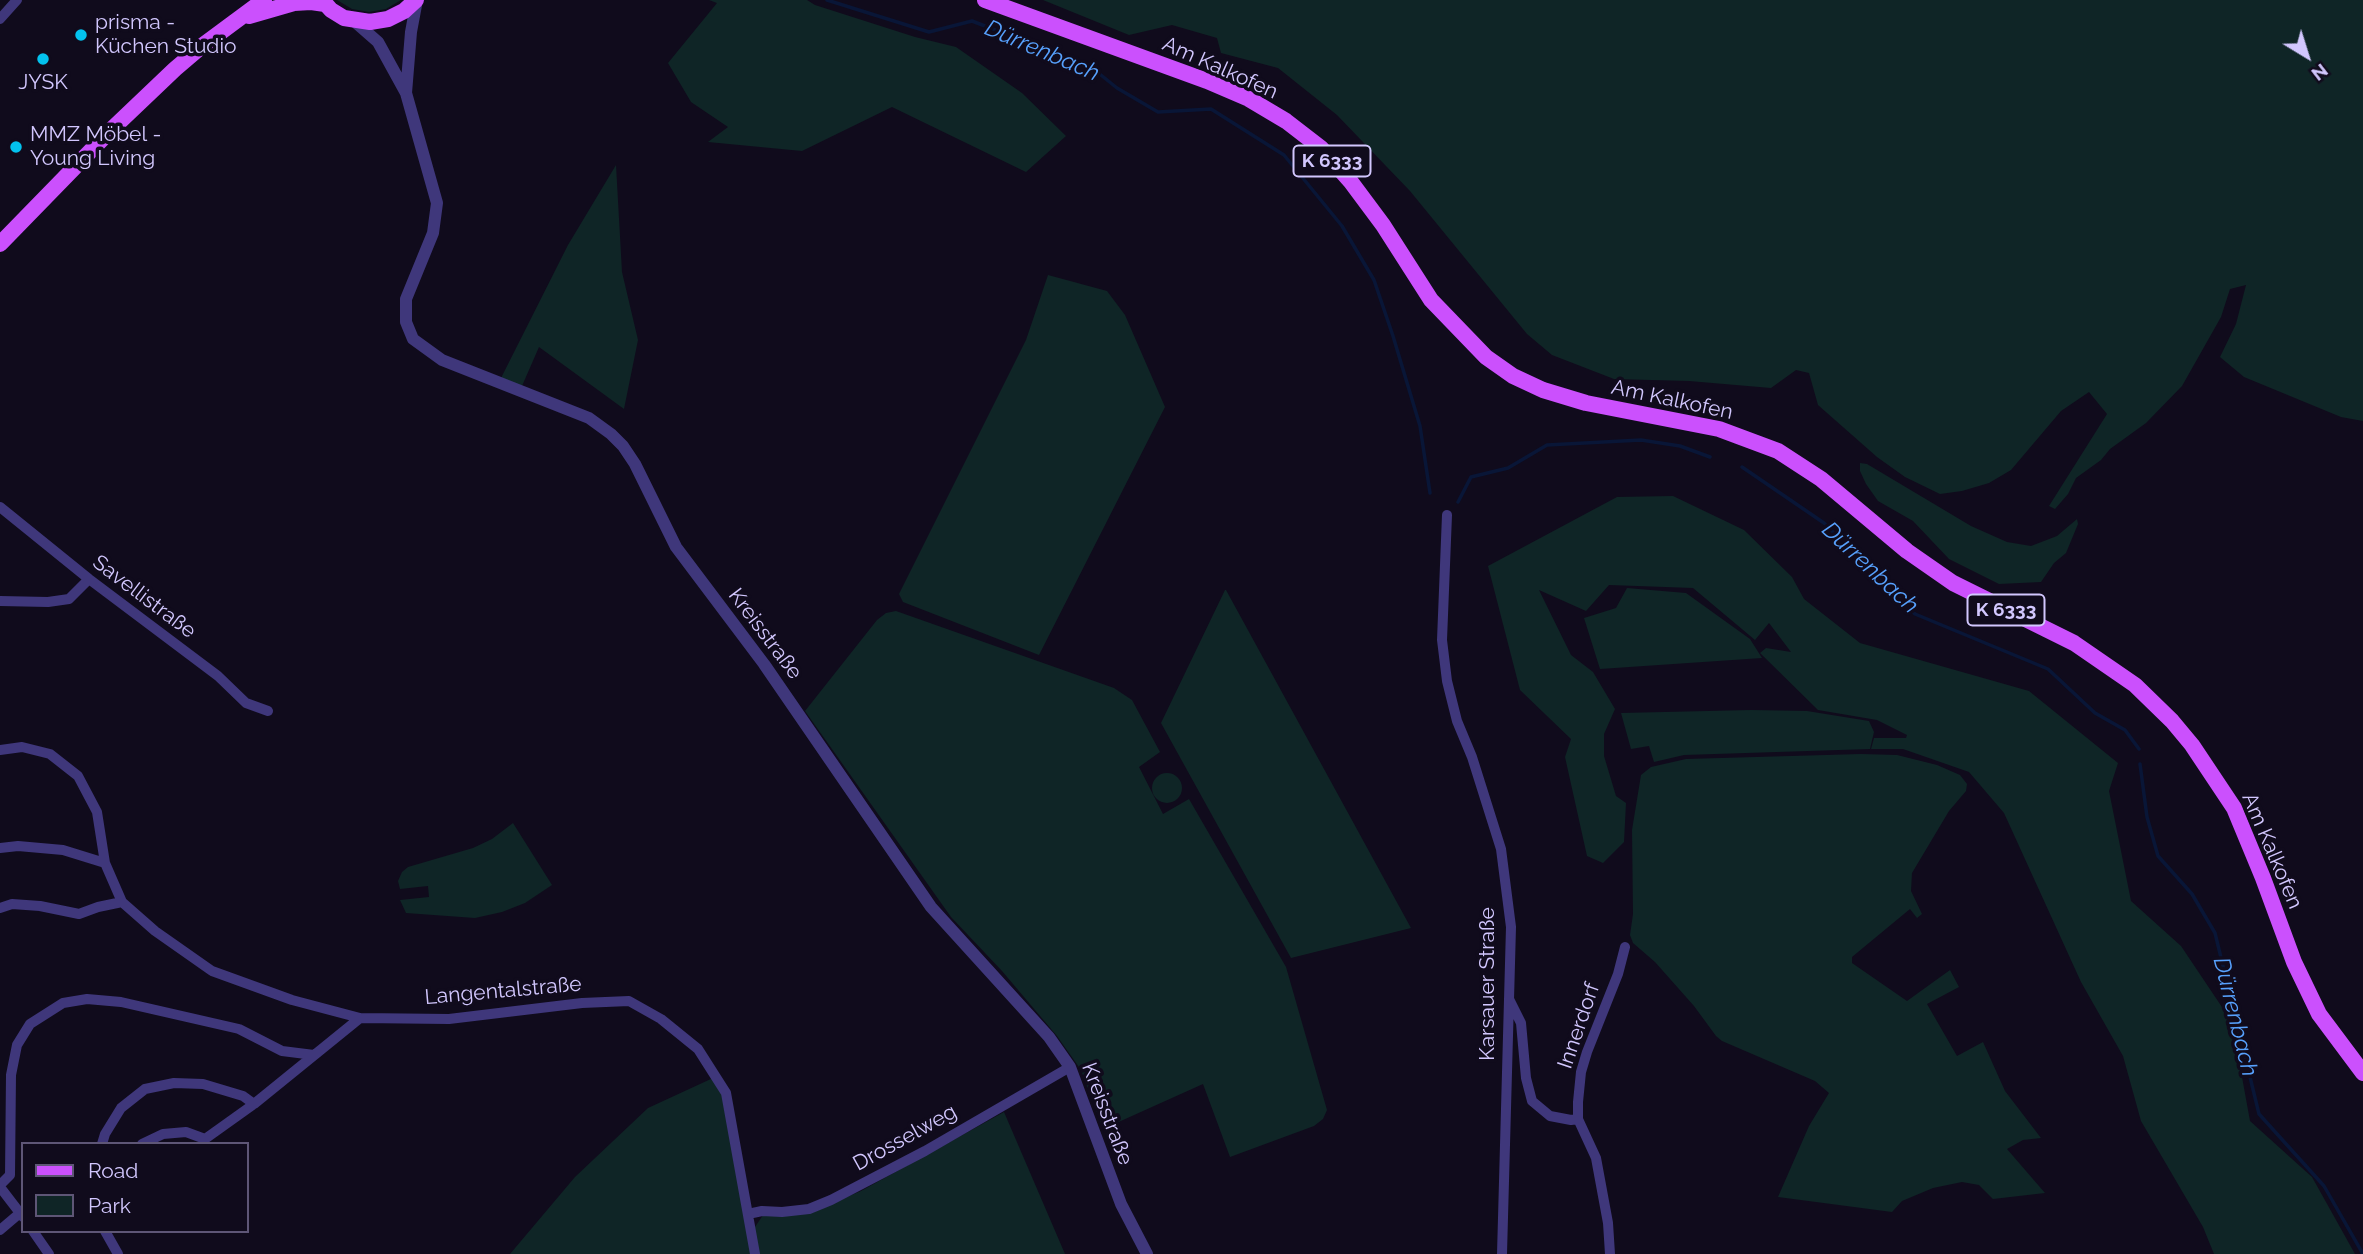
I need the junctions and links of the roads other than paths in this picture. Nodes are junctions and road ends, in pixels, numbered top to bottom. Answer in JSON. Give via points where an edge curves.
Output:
{"nodes":[{"id":1,"x":18,"y":0,"type":"edge"},
{"id":2,"x":264,"y":0,"type":"edge"},
{"id":3,"x":416,"y":0,"type":"edge"},
{"id":4,"x":985,"y":0,"type":"edge"},
{"id":5,"x":324,"y":2,"type":"edge"},
{"id":6,"x":244,"y":17,"type":"junction"},
{"id":7,"x":0,"y":19,"type":"edge"},
{"id":8,"x":354,"y":21,"type":"junction"},
{"id":9,"x":406,"y":93,"type":"junction"},
{"id":10,"x":0,"y":244,"type":"edge"},
{"id":11,"x":0,"y":507,"type":"edge"},
{"id":12,"x":1447,"y":515,"type":"dead end"},
{"id":13,"x":89,"y":579,"type":"junction"},
{"id":14,"x":0,"y":601,"type":"edge"},
{"id":15,"x":268,"y":711,"type":"dead end"},
{"id":16,"x":0,"y":750,"type":"edge"},
{"id":17,"x":0,"y":848,"type":"edge"},
{"id":18,"x":105,"y":863,"type":"junction"},
{"id":19,"x":122,"y":902,"type":"junction"},
{"id":20,"x":0,"y":908,"type":"edge"},
{"id":21,"x":1625,"y":947,"type":"dead end"},
{"id":22,"x":1508,"y":997,"type":"junction"},
{"id":23,"x":360,"y":1018,"type":"junction"},
{"id":24,"x":314,"y":1055,"type":"junction"},
{"id":25,"x":1070,"y":1067,"type":"junction"},
{"id":26,"x":2363,"y":1073,"type":"edge"},
{"id":27,"x":254,"y":1104,"type":"junction"},
{"id":28,"x":1578,"y":1119,"type":"junction"},
{"id":29,"x":103,"y":1142,"type":"edge"},
{"id":30,"x":146,"y":1142,"type":"edge"},
{"id":31,"x":0,"y":1186,"type":"edge"},
{"id":32,"x":748,"y":1214,"type":"junction"},
{"id":33,"x":21,"y":1215,"type":"edge"},
{"id":34,"x":0,"y":1230,"type":"edge"},
{"id":35,"x":34,"y":1233,"type":"edge"},
{"id":36,"x":106,"y":1233,"type":"edge"},
{"id":37,"x":49,"y":1254,"type":"edge"},
{"id":38,"x":118,"y":1254,"type":"edge"},
{"id":39,"x":755,"y":1254,"type":"edge"},
{"id":40,"x":1147,"y":1254,"type":"edge"},
{"id":41,"x":1502,"y":1254,"type":"edge"},
{"id":42,"x":1610,"y":1254,"type":"edge"}],
"edges":[{"from":1,"to":7,"type":"street"},
{"from":2,"to":6,"type":"main road"},
{"from":3,"to":8,"type":"main road","via":[[388,19]]},
{"from":3,"to":9,"type":"street","name":"Kreisstraße"},
{"from":4,"to":26,"type":"main road","name":"Am Kalkofen","number":"K 6333","via":[[1208,81],[1286,121],[1321,148],[1351,182],[1432,300],[1486,357],[1513,376],[1586,403],[1719,429],[1778,451],[1821,479],[1945,577],[2074,643],[2135,685],[2192,745],[2234,808],[2319,1014]]},
{"from":5,"to":6,"type":"main road","via":[[294,4]]},
{"from":5,"to":8,"type":"main road"},
{"from":6,"to":10,"type":"main road","via":[[176,69]]},
{"from":8,"to":9,"type":"street","name":"Kreisstraße","via":[[378,42]]},
{"from":9,"to":25,"type":"street","name":"Kreisstraße","via":[[437,203],[433,233],[406,299],[406,322],[413,339],[442,360],[589,418],[623,446],[676,547],[764,664],[931,906],[1049,1037]]},
{"from":11,"to":13,"type":"street","name":"Savellistraße"},
{"from":12,"to":22,"type":"street","name":"Karsauer Straße","via":[[1442,640],[1447,681],[1501,849],[1511,927]]},
{"from":13,"to":14,"type":"street","via":[[69,599]]},
{"from":13,"to":15,"type":"street","name":"Savellistraße","via":[[218,676],[246,704]]},
{"from":16,"to":18,"type":"street","name":"Langentalstraße","via":[[22,747],[50,754],[78,776],[97,812]]},
{"from":17,"to":18,"type":"street","via":[[63,850]]},
{"from":18,"to":19,"type":"street","name":"Langentalstraße"},
{"from":19,"to":20,"type":"street","via":[[79,914],[40,906]]},
{"from":19,"to":23,"type":"street","name":"Langentalstraße","via":[[212,971]]},
{"from":21,"to":28,"type":"street","name":"Innerdorf","via":[[1581,1072]]},
{"from":22,"to":28,"type":"street","name":"Innerdorf","via":[[1521,1023],[1532,1101],[1550,1116]]},
{"from":22,"to":41,"type":"street","name":"Karsauer Straße"},
{"from":23,"to":24,"type":"street"},
{"from":23,"to":32,"type":"street","name":"Langentalstraße","via":[[449,1019],[629,1001],[698,1049],[726,1093]]},
{"from":24,"to":27,"type":"street"},
{"from":24,"to":31,"type":"street","via":[[282,1051],[239,1029],[121,1002],[87,999],[63,1003],[30,1024],[17,1045],[11,1075],[10,1175]]},
{"from":25,"to":32,"type":"street","name":"Drosselweg","via":[[831,1200],[808,1209]]},
{"from":25,"to":40,"type":"street","name":"Kreisstraße","via":[[1121,1204]]},
{"from":27,"to":29,"type":"street","via":[[203,1084],[145,1089],[121,1108]]},
{"from":27,"to":30,"type":"street","via":[[205,1139],[187,1132],[163,1134]]},
{"from":28,"to":42,"type":"street","name":"Innerdorf","via":[[1596,1158]]},
{"from":31,"to":33,"type":"street"},
{"from":32,"to":39,"type":"street","name":"Langentalstraße"},
{"from":33,"to":34,"type":"street"},
{"from":35,"to":37,"type":"street"},
{"from":36,"to":38,"type":"street"}]}
